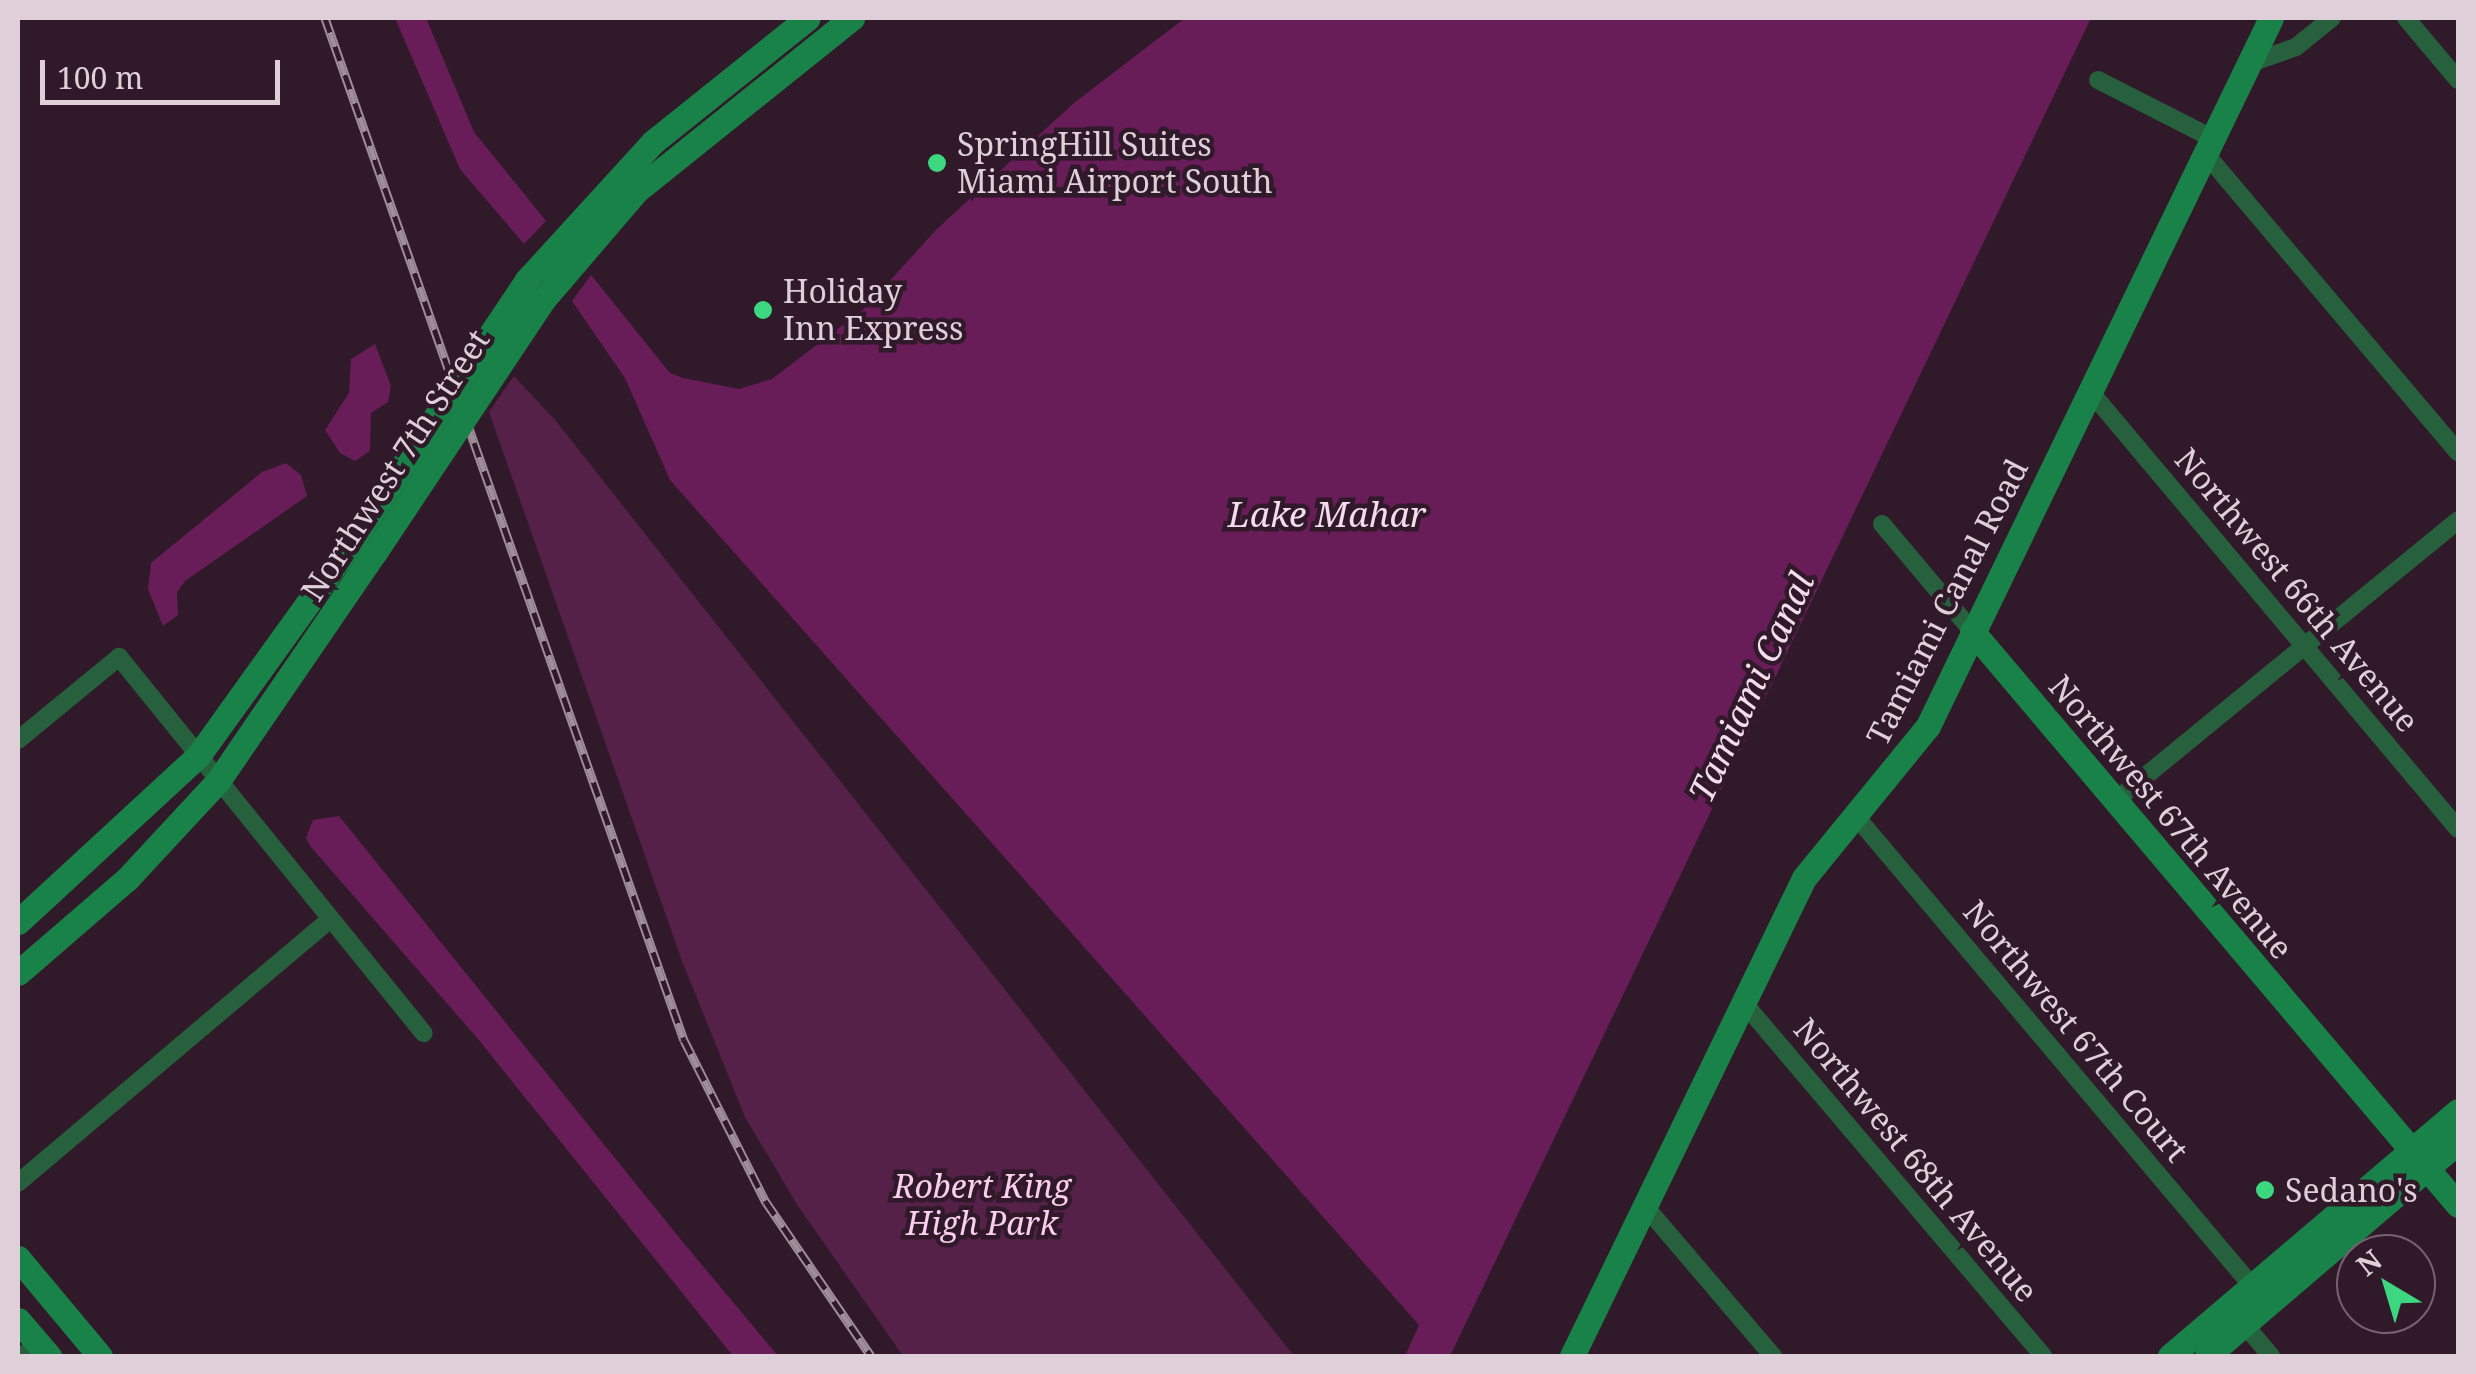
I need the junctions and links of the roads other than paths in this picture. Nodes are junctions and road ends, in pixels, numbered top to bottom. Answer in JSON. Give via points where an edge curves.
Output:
{"nodes":[{"id":1,"x":808,"y":18,"type":"edge"},
{"id":2,"x":852,"y":18,"type":"edge"},
{"id":3,"x":2271,"y":18,"type":"edge"},
{"id":4,"x":2332,"y":18,"type":"edge"},
{"id":5,"x":2406,"y":18,"type":"edge"},
{"id":6,"x":2248,"y":64,"type":"junction"},
{"id":7,"x":2098,"y":80,"type":"dead end"},
{"id":8,"x":2458,"y":80,"type":"edge"},
{"id":9,"x":2209,"y":146,"type":"junction"},
{"id":10,"x":535,"y":290,"type":"junction"},
{"id":11,"x":2089,"y":390,"type":"junction"},
{"id":12,"x":2458,"y":452,"type":"edge"},
{"id":13,"x":2458,"y":520,"type":"edge"},
{"id":14,"x":1882,"y":524,"type":"dead end"},
{"id":15,"x":364,"y":546,"type":"junction"},
{"id":16,"x":1972,"y":631,"type":"junction"},
{"id":17,"x":2305,"y":646,"type":"junction"},
{"id":18,"x":18,"y":740,"type":"edge"},
{"id":19,"x":198,"y":756,"type":"junction"},
{"id":20,"x":218,"y":781,"type":"junction"},
{"id":21,"x":2115,"y":800,"type":"junction"},
{"id":22,"x":1854,"y":814,"type":"junction"},
{"id":23,"x":2458,"y":829,"type":"edge"},
{"id":24,"x":330,"y":919,"type":"junction"},
{"id":25,"x":18,"y":922,"type":"edge"},
{"id":26,"x":18,"y":973,"type":"edge"},
{"id":27,"x":1743,"y":1002,"type":"junction"},
{"id":28,"x":423,"y":1034,"type":"dead end"},
{"id":29,"x":2458,"y":1112,"type":"edge"},
{"id":30,"x":2458,"y":1142,"type":"edge"},
{"id":31,"x":2418,"y":1160,"type":"junction"},
{"id":32,"x":18,"y":1184,"type":"edge"},
{"id":33,"x":1644,"y":1205,"type":"junction"},
{"id":34,"x":2458,"y":1205,"type":"edge"},
{"id":35,"x":18,"y":1258,"type":"edge"},
{"id":36,"x":2252,"y":1286,"type":"junction"},
{"id":37,"x":69,"y":1319,"type":"junction"},
{"id":38,"x":18,"y":1320,"type":"edge"},
{"id":39,"x":2244,"y":1324,"type":"junction"},
{"id":40,"x":37,"y":1352,"type":"edge"},
{"id":41,"x":100,"y":1356,"type":"edge"},
{"id":42,"x":1572,"y":1356,"type":"edge"},
{"id":43,"x":1773,"y":1356,"type":"edge"},
{"id":44,"x":2042,"y":1356,"type":"edge"},
{"id":45,"x":2170,"y":1356,"type":"edge"},
{"id":46,"x":2207,"y":1356,"type":"edge"},
{"id":47,"x":2271,"y":1356,"type":"edge"}],
"edges":[{"from":1,"to":10,"type":"main road","name":"Northwest 7th Street","via":[[653,142]]},
{"from":2,"to":10,"type":"main road","name":"Northwest 7th Street","via":[[636,191]]},
{"from":3,"to":6,"type":"main road","name":"Tamiami Canal Road"},
{"from":4,"to":6,"type":"street","via":[[2296,47]]},
{"from":5,"to":8,"type":"street"},
{"from":6,"to":9,"type":"main road","name":"Tamiami Canal Road"},
{"from":7,"to":9,"type":"street"},
{"from":9,"to":11,"type":"main road","name":"Tamiami Canal Road"},
{"from":9,"to":12,"type":"street"},
{"from":10,"to":15,"type":"main road","name":"Northwest 7th Street","bridge":true},
{"from":11,"to":16,"type":"main road","name":"Tamiami Canal Road"},
{"from":11,"to":17,"type":"street","name":"Northwest 66th Avenue"},
{"from":13,"to":17,"type":"street"},
{"from":14,"to":16,"type":"street","name":"Northwest 67th Avenue"},
{"from":15,"to":19,"type":"main road","name":"Northwest 7th Street"},
{"from":15,"to":20,"type":"main road","name":"Northwest 7th Street"},
{"from":16,"to":21,"type":"main road","name":"Northwest 67th Avenue"},
{"from":16,"to":22,"type":"main road","name":"Tamiami Canal Road","via":[[1914,749]]},
{"from":17,"to":21,"type":"street"},
{"from":17,"to":23,"type":"street","name":"Northwest 66th Avenue"},
{"from":18,"to":19,"type":"street","via":[[119,656]]},
{"from":19,"to":20,"type":"street"},
{"from":19,"to":25,"type":"main road","name":"Northwest 7th Street"},
{"from":20,"to":24,"type":"street"},
{"from":20,"to":26,"type":"main road","name":"Northwest 7th Street","via":[[126,879]]},
{"from":21,"to":31,"type":"main road","name":"Northwest 67th Avenue"},
{"from":22,"to":27,"type":"main road","name":"Tamiami Canal Road","via":[[1804,878]]},
{"from":22,"to":36,"type":"street","name":"Northwest 67th Court"},
{"from":24,"to":28,"type":"street"},
{"from":24,"to":32,"type":"street"},
{"from":27,"to":33,"type":"main road","name":"Tamiami Canal Road"},
{"from":27,"to":44,"type":"street","name":"Northwest 68th Avenue"},
{"from":29,"to":31,"type":"main road"},
{"from":30,"to":31,"type":"main road"},
{"from":31,"to":34,"type":"main road","name":"Northwest 67th Avenue"},
{"from":31,"to":36,"type":"main road"},
{"from":31,"to":39,"type":"main road"},
{"from":33,"to":42,"type":"main road","name":"Tamiami Canal Road"},
{"from":33,"to":43,"type":"street"},
{"from":35,"to":37,"type":"main road"},
{"from":36,"to":45,"type":"main road"},
{"from":37,"to":40,"type":"main road"},
{"from":37,"to":41,"type":"main road"},
{"from":38,"to":40,"type":"main road"},
{"from":39,"to":46,"type":"main road"},
{"from":39,"to":47,"type":"street"}]}
